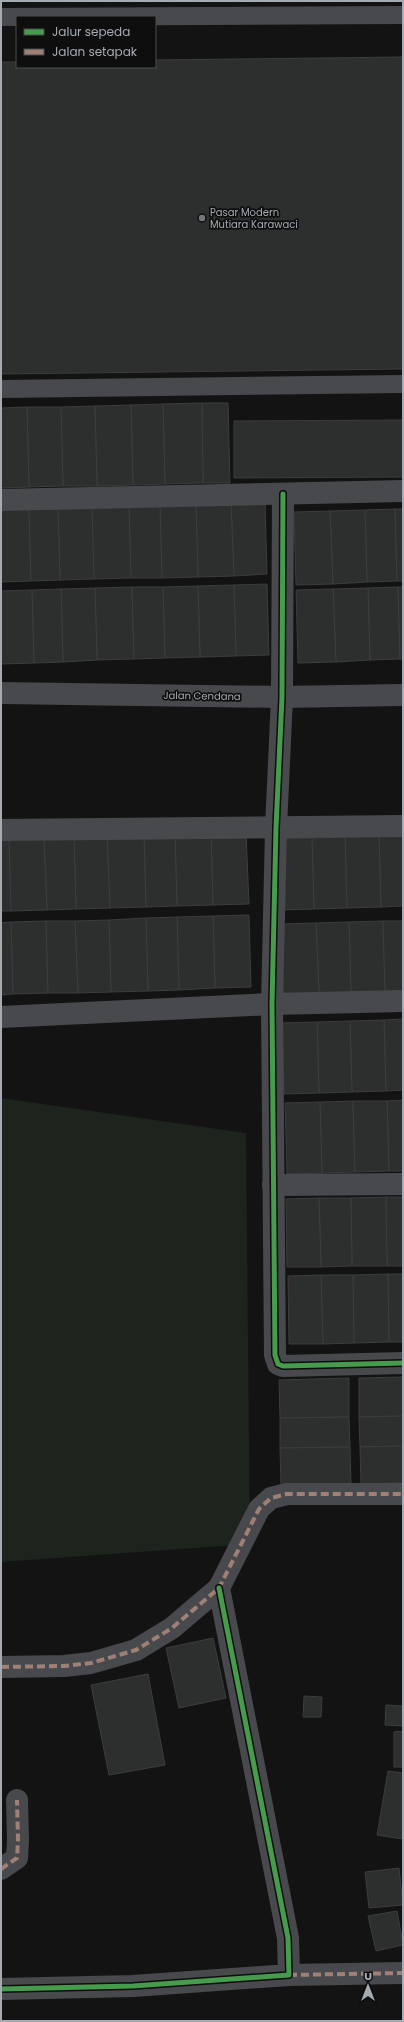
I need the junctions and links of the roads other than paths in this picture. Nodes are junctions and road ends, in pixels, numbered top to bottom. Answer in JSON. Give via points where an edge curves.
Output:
{"nodes":[{"id":1,"x":403,"y":15,"type":"edge"},
{"id":2,"x":156,"y":16,"type":"edge"},
{"id":3,"x":1,"y":17,"type":"edge"},
{"id":4,"x":16,"y":17,"type":"edge"},
{"id":5,"x":403,"y":384,"type":"edge"},
{"id":6,"x":1,"y":389,"type":"edge"},
{"id":7,"x":403,"y":491,"type":"edge"},
{"id":8,"x":283,"y":494,"type":"junction"},
{"id":9,"x":1,"y":500,"type":"edge"},
{"id":10,"x":1,"y":693,"type":"edge"},
{"id":11,"x":403,"y":694,"type":"edge"},
{"id":12,"x":282,"y":697,"type":"junction"},
{"id":13,"x":403,"y":826,"type":"edge"},
{"id":14,"x":276,"y":828,"type":"junction"},
{"id":15,"x":1,"y":830,"type":"edge"},
{"id":16,"x":403,"y":1001,"type":"edge"},
{"id":17,"x":272,"y":1004,"type":"junction"},
{"id":18,"x":1,"y":1017,"type":"edge"},
{"id":19,"x":273,"y":1184,"type":"junction"},
{"id":20,"x":403,"y":1184,"type":"edge"},
{"id":21,"x":403,"y":1363,"type":"edge"},
{"id":22,"x":403,"y":1494,"type":"edge"},
{"id":23,"x":219,"y":1588,"type":"junction"},
{"id":24,"x":1,"y":1667,"type":"edge"},
{"id":25,"x":17,"y":1800,"type":"dead end"},
{"id":26,"x":1,"y":1869,"type":"edge"},
{"id":27,"x":403,"y":1973,"type":"edge"},
{"id":28,"x":289,"y":1975,"type":"junction"},
{"id":29,"x":1,"y":1989,"type":"edge"}],
"edges":[{"from":1,"to":2,"type":"lane"},
{"from":3,"to":4,"type":"lane"},
{"from":5,"to":6,"type":"lane"},
{"from":7,"to":8,"type":"street"},
{"from":8,"to":9,"type":"street"},
{"from":8,"to":12,"type":"street"},
{"from":10,"to":12,"type":"street","name":"Jalan Cendana"},
{"from":11,"to":12,"type":"street","name":"Jalan Cendana"},
{"from":12,"to":14,"type":"street"},
{"from":13,"to":14,"type":"street"},
{"from":14,"to":15,"type":"street"},
{"from":14,"to":17,"type":"street"},
{"from":16,"to":17,"type":"street"},
{"from":17,"to":18,"type":"street"},
{"from":17,"to":19,"type":"street"},
{"from":19,"to":20,"type":"street"},
{"from":19,"to":21,"type":"street","via":[[275,1355],[278,1364],[283,1366]]},
{"from":22,"to":23,"type":"street","via":[[287,1494],[270,1498],[259,1509]]},
{"from":23,"to":24,"type":"street","via":[[172,1628],[136,1650],[91,1663]]},
{"from":23,"to":28,"type":"street","via":[[288,1938]]},
{"from":25,"to":26,"type":"street","via":[[17,1858]]},
{"from":27,"to":28,"type":"street"},
{"from":28,"to":29,"type":"street","via":[[133,1986]]}]}
